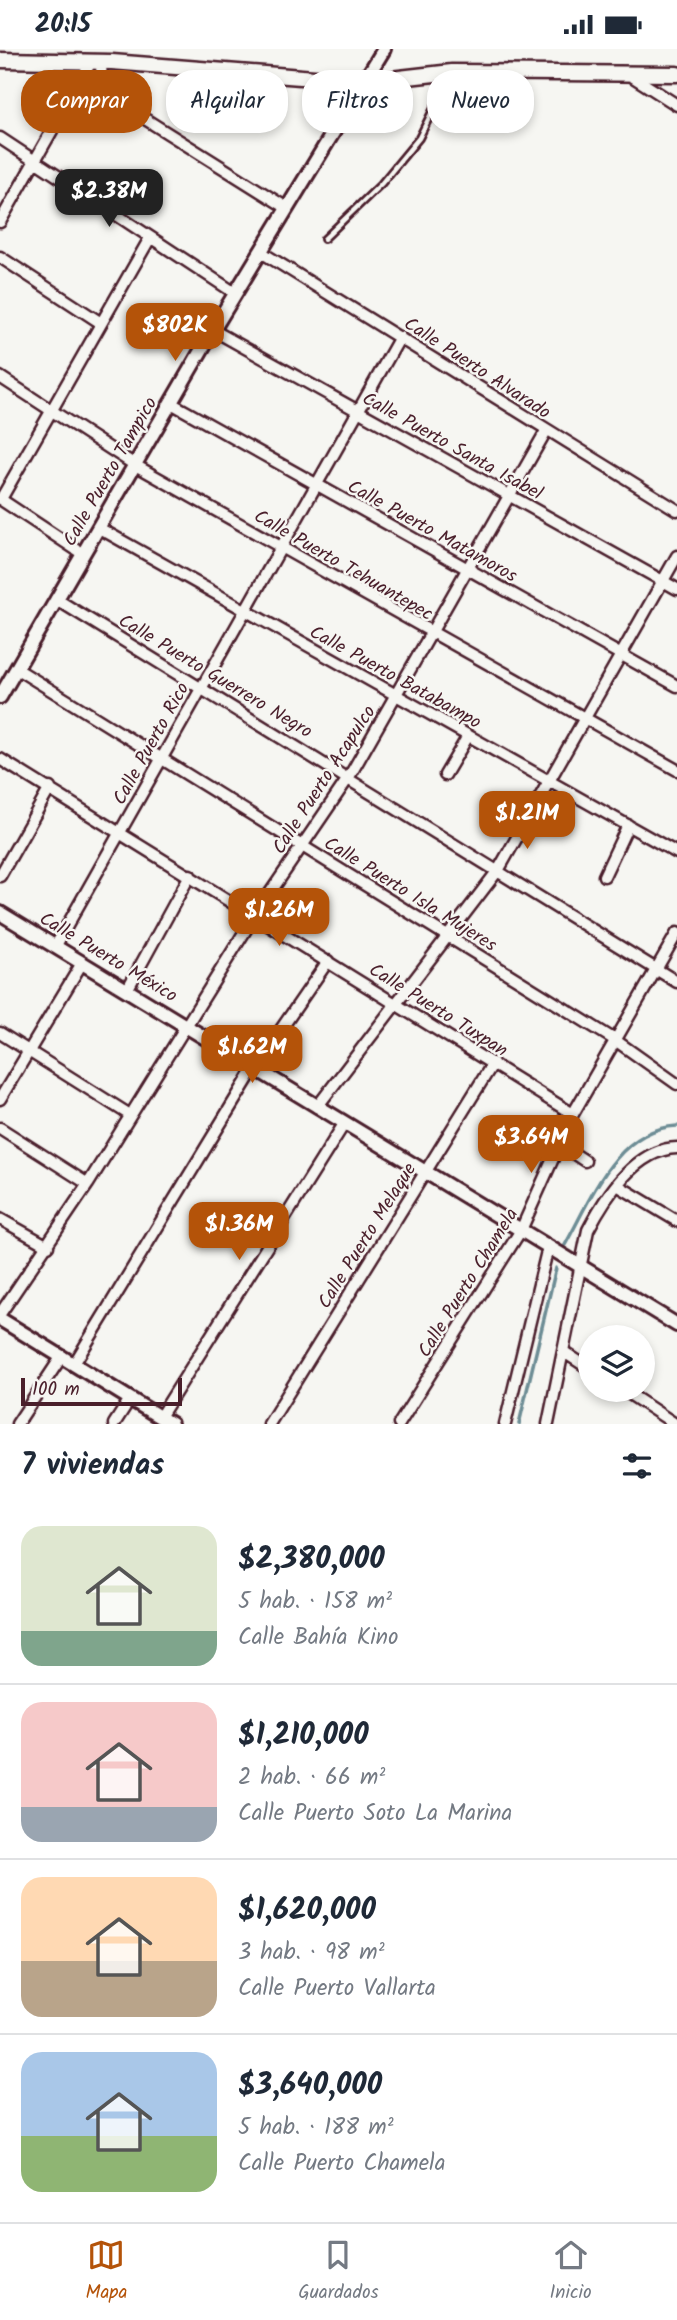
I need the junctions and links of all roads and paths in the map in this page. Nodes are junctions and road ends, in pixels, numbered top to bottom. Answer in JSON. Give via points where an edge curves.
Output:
{"nodes":[{"id":1,"x":384,"y":49,"type":"edge"},
{"id":2,"x":0,"y":60,"type":"edge"},
{"id":3,"x":96,"y":62,"type":"junction"},
{"id":4,"x":372,"y":70,"type":"edge"},
{"id":5,"x":534,"y":72,"type":"edge"},
{"id":6,"x":627,"y":73,"type":"junction"},
{"id":7,"x":677,"y":74,"type":"edge"},
{"id":8,"x":302,"y":77,"type":"edge"},
{"id":9,"x":677,"y":105,"type":"edge"},
{"id":10,"x":427,"y":122,"type":"edge"},
{"id":11,"x":333,"y":133,"type":"edge"},
{"id":12,"x":0,"y":138,"type":"edge"},
{"id":13,"x":33,"y":160,"type":"junction"},
{"id":14,"x":287,"y":208,"type":"junction"},
{"id":15,"x":0,"y":222,"type":"edge"},
{"id":16,"x":150,"y":238,"type":"junction"},
{"id":17,"x":324,"y":239,"type":"dead end"},
{"id":18,"x":261,"y":252,"type":"junction"},
{"id":19,"x":0,"y":257,"type":"edge"},
{"id":20,"x":235,"y":293,"type":"junction"},
{"id":21,"x":102,"y":323,"type":"junction"},
{"id":22,"x":213,"y":330,"type":"junction"},
{"id":23,"x":400,"y":337,"type":"junction"},
{"id":24,"x":0,"y":377,"type":"edge"},
{"id":25,"x":171,"y":403,"type":"junction"},
{"id":26,"x":51,"y":411,"type":"junction"},
{"id":27,"x":359,"y":413,"type":"junction"},
{"id":28,"x":546,"y":431,"type":"junction"},
{"id":29,"x":135,"y":465,"type":"junction"},
{"id":30,"x":317,"y":485,"type":"junction"},
{"id":31,"x":510,"y":496,"type":"junction"},
{"id":32,"x":0,"y":499,"type":"edge"},
{"id":33,"x":677,"y":510,"type":"edge"},
{"id":34,"x":99,"y":528,"type":"junction"},
{"id":35,"x":280,"y":548,"type":"junction"},
{"id":36,"x":83,"y":554,"type":"junction"},
{"id":37,"x":677,"y":556,"type":"edge"},
{"id":38,"x":468,"y":570,"type":"junction"},
{"id":39,"x":662,"y":580,"type":"junction"},
{"id":40,"x":677,"y":589,"type":"edge"},
{"id":41,"x":56,"y":599,"type":"junction"},
{"id":42,"x":244,"y":612,"type":"junction"},
{"id":43,"x":431,"y":633,"type":"junction"},
{"id":44,"x":619,"y":653,"type":"junction"},
{"id":45,"x":17,"y":669,"type":"junction"},
{"id":46,"x":677,"y":686,"type":"edge"},
{"id":47,"x":202,"y":687,"type":"junction"},
{"id":48,"x":397,"y":696,"type":"junction"},
{"id":49,"x":0,"y":697,"type":"edge"},
{"id":50,"x":584,"y":717,"type":"junction"},
{"id":51,"x":468,"y":736,"type":"junction"},
{"id":52,"x":162,"y":758,"type":"junction"},
{"id":53,"x":0,"y":759,"type":"edge"},
{"id":54,"x":677,"y":770,"type":"edge"},
{"id":55,"x":445,"y":775,"type":"dead end"},
{"id":56,"x":349,"y":777,"type":"junction"},
{"id":57,"x":549,"y":780,"type":"junction"},
{"id":58,"x":50,"y":787,"type":"junction"},
{"id":59,"x":628,"y":825,"type":"junction"},
{"id":60,"x":120,"y":832,"type":"junction"},
{"id":61,"x":302,"y":846,"type":"junction"},
{"id":62,"x":677,"y":853,"type":"edge"},
{"id":63,"x":499,"y":869,"type":"junction"},
{"id":64,"x":190,"y":875,"type":"junction"},
{"id":65,"x":0,"y":876,"type":"edge"},
{"id":66,"x":604,"y":876,"type":"dead end"},
{"id":67,"x":0,"y":913,"type":"edge"},
{"id":68,"x":255,"y":915,"type":"junction"},
{"id":69,"x":677,"y":933,"type":"edge"},
{"id":70,"x":450,"y":937,"type":"junction"},
{"id":71,"x":55,"y":947,"type":"junction"},
{"id":72,"x":328,"y":961,"type":"junction"},
{"id":73,"x":82,"y":963,"type":"junction"},
{"id":74,"x":658,"y":969,"type":"junction"},
{"id":75,"x":677,"y":982,"type":"edge"},
{"id":76,"x":127,"y":990,"type":"junction"},
{"id":77,"x":397,"y":1004,"type":"junction"},
{"id":78,"x":186,"y":1026,"type":"junction"},
{"id":79,"x":0,"y":1033,"type":"edge"},
{"id":80,"x":615,"y":1040,"type":"junction"},
{"id":81,"x":29,"y":1052,"type":"junction"},
{"id":82,"x":493,"y":1063,"type":"junction"},
{"id":83,"x":255,"y":1067,"type":"junction"},
{"id":84,"x":677,"y":1084,"type":"edge"},
{"id":85,"x":0,"y":1099,"type":"edge"},
{"id":86,"x":317,"y":1107,"type":"junction"},
{"id":87,"x":573,"y":1114,"type":"junction"},
{"id":88,"x":130,"y":1115,"type":"junction"},
{"id":89,"x":344,"y":1123,"type":"junction"},
{"id":90,"x":0,"y":1128,"type":"edge"},
{"id":91,"x":561,"y":1145,"type":"junction"},
{"id":92,"x":677,"y":1148,"type":"edge"},
{"id":93,"x":585,"y":1161,"type":"dead end"},
{"id":94,"x":426,"y":1173,"type":"junction"},
{"id":95,"x":88,"y":1184,"type":"junction"},
{"id":96,"x":617,"y":1185,"type":"junction"},
{"id":97,"x":0,"y":1219,"type":"edge"},
{"id":98,"x":677,"y":1221,"type":"edge"},
{"id":99,"x":521,"y":1230,"type":"junction"},
{"id":100,"x":48,"y":1246,"type":"junction"},
{"id":101,"x":548,"y":1247,"type":"junction"},
{"id":102,"x":579,"y":1266,"type":"junction"},
{"id":103,"x":0,"y":1316,"type":"edge"},
{"id":104,"x":677,"y":1325,"type":"edge"},
{"id":105,"x":564,"y":1352,"type":"junction"},
{"id":106,"x":62,"y":1356,"type":"junction"},
{"id":107,"x":578,"y":1361,"type":"edge"},
{"id":108,"x":74,"y":1364,"type":"junction"},
{"id":109,"x":130,"y":1399,"type":"junction"},
{"id":110,"x":642,"y":1402,"type":"edge"},
{"id":111,"x":165,"y":1420,"type":"edge"},
{"id":112,"x":17,"y":1424,"type":"edge"},
{"id":113,"x":114,"y":1424,"type":"edge"},
{"id":114,"x":269,"y":1424,"type":"edge"},
{"id":115,"x":399,"y":1424,"type":"edge"},
{"id":116,"x":505,"y":1424,"type":"edge"},
{"id":117,"x":548,"y":1424,"type":"edge"},
{"id":118,"x":675,"y":1424,"type":"edge"}],
"edges":[{"from":1,"to":4,"type":"street","name":"Calle Puerto Tampico"},
{"from":2,"to":3,"type":"main road"},
{"from":3,"to":8,"type":"main road"},
{"from":3,"to":13,"type":"street"},
{"from":3,"to":14,"type":"street","via":[[110,97]]},
{"from":5,"to":6,"type":"main road"},
{"from":6,"to":7,"type":"main road"},
{"from":6,"to":9,"type":"street"},
{"from":10,"to":17,"type":"lane","via":[[381,184]]},
{"from":11,"to":14,"type":"street","name":"Calle Puerto Tampico"},
{"from":12,"to":13,"type":"street"},
{"from":13,"to":15,"type":"street"},
{"from":13,"to":16,"type":"street"},
{"from":14,"to":18,"type":"street","name":"Calle Puerto Tampico"},
{"from":16,"to":20,"type":"street"},
{"from":16,"to":21,"type":"street"},
{"from":18,"to":20,"type":"street","name":"Calle Puerto Tampico"},
{"from":18,"to":23,"type":"street","name":"Calle Puerto Alvarado"},
{"from":19,"to":21,"type":"street"},
{"from":20,"to":22,"type":"street","name":"Calle Puerto Tampico"},
{"from":21,"to":26,"type":"street"},
{"from":22,"to":25,"type":"street","name":"Calle Puerto Tampico"},
{"from":22,"to":27,"type":"street","name":"Calle Puerto Santa Isabel"},
{"from":23,"to":27,"type":"street","name":"Calle Puerto Rico"},
{"from":23,"to":28,"type":"street","name":"Calle Puerto Alvarado"},
{"from":24,"to":26,"type":"street","name":"Calle Puerto Tehuantepec"},
{"from":25,"to":29,"type":"street","name":"Calle Puerto Tampico"},
{"from":25,"to":30,"type":"street","name":"Calle Puerto Matamoros"},
{"from":26,"to":29,"type":"street","name":"Calle Puerto Tehuantepec"},
{"from":26,"to":32,"type":"street"},
{"from":27,"to":30,"type":"street","name":"Calle Puerto Rico"},
{"from":27,"to":31,"type":"street","name":"Calle Puerto Santa Isabel"},
{"from":28,"to":31,"type":"street","name":"Calle Puerto Acapulco"},
{"from":28,"to":33,"type":"street","name":"Calle Puerto Alvarado"},
{"from":29,"to":34,"type":"street","name":"Calle Puerto Tampico"},
{"from":29,"to":35,"type":"street","name":"Calle Puerto Tehuantepec"},
{"from":30,"to":35,"type":"street","name":"Calle Puerto Rico"},
{"from":30,"to":38,"type":"street","name":"Calle Puerto Matamoros"},
{"from":31,"to":38,"type":"street","name":"Calle Puerto Acapulco"},
{"from":31,"to":39,"type":"street","name":"Calle Puerto Santa Isabel"},
{"from":32,"to":36,"type":"street"},
{"from":34,"to":36,"type":"street","name":"Calle Puerto Tampico"},
{"from":34,"to":42,"type":"street","name":"Calle Puerto Batabampo"},
{"from":35,"to":42,"type":"street","name":"Calle Puerto Rico"},
{"from":35,"to":43,"type":"street","name":"Calle Puerto Tehuantepec"},
{"from":36,"to":41,"type":"street","name":"Calle Puerto Tampico"},
{"from":37,"to":39,"type":"street"},
{"from":38,"to":43,"type":"street","name":"Calle Puerto Acapulco"},
{"from":38,"to":44,"type":"street","name":"Calle Puerto Matamoros"},
{"from":39,"to":40,"type":"street","name":"Calle Puerto Santa Isabel"},
{"from":39,"to":44,"type":"street"},
{"from":41,"to":45,"type":"street","name":"Calle Puerto Tampico"},
{"from":41,"to":47,"type":"street","name":"Calle Puerto Guerrero Negro"},
{"from":42,"to":47,"type":"street","name":"Calle Puerto Rico"},
{"from":42,"to":48,"type":"street","name":"Calle Puerto Batabampo"},
{"from":43,"to":48,"type":"street","name":"Calle Puerto Acapulco"},
{"from":43,"to":50,"type":"street","name":"Calle Puerto Tehuantepec"},
{"from":44,"to":46,"type":"street","name":"Calle Puerto Matamoros"},
{"from":44,"to":50,"type":"street"},
{"from":45,"to":49,"type":"street","name":"Calle Puerto Tampico"},
{"from":45,"to":52,"type":"street","name":"Calle Puerto Isla Mujeres"},
{"from":47,"to":52,"type":"street","name":"Calle Puerto Rico"},
{"from":47,"to":56,"type":"street","name":"Calle Puerto Guerrero Negro"},
{"from":48,"to":51,"type":"street","name":"Calle Puerto Batabampo"},
{"from":48,"to":56,"type":"street","name":"Calle Puerto Acapulco"},
{"from":50,"to":54,"type":"street","name":"Calle Puerto Tehuantepec"},
{"from":50,"to":57,"type":"street"},
{"from":51,"to":55,"type":"street"},
{"from":51,"to":57,"type":"street","name":"Calle Puerto Batabampo"},
{"from":52,"to":60,"type":"street","name":"Calle Puerto Rico"},
{"from":52,"to":61,"type":"street","name":"Calle Puerto Isla Mujeres"},
{"from":53,"to":58,"type":"street","name":"Calle Puerto Tuxpan"},
{"from":56,"to":61,"type":"street","name":"Calle Puerto Acapulco"},
{"from":56,"to":63,"type":"street","name":"Calle Puerto Guerrero Negro"},
{"from":57,"to":59,"type":"street","name":"Calle Puerto Batabampo"},
{"from":57,"to":63,"type":"street"},
{"from":58,"to":60,"type":"street","name":"Calle Puerto Tuxpan"},
{"from":58,"to":65,"type":"street"},
{"from":59,"to":62,"type":"street","name":"Calle Puerto Batabampo"},
{"from":59,"to":66,"type":"street"},
{"from":60,"to":64,"type":"street","name":"Calle Puerto Tuxpan"},
{"from":60,"to":71,"type":"street","name":"Calle Puerto Rico"},
{"from":61,"to":68,"type":"street","name":"Calle Puerto Acapulco"},
{"from":61,"to":70,"type":"street","name":"Calle Puerto Isla Mujeres"},
{"from":63,"to":70,"type":"street"},
{"from":63,"to":74,"type":"street","name":"Calle Puerto Guerrero Negro"},
{"from":64,"to":68,"type":"street","name":"Calle Puerto Tuxpan"},
{"from":64,"to":76,"type":"street"},
{"from":67,"to":71,"type":"street","name":"Calle Puerto México"},
{"from":68,"to":72,"type":"street","name":"Calle Puerto Tuxpan"},
{"from":68,"to":78,"type":"street","name":"Calle Puerto Acapulco"},
{"from":69,"to":74,"type":"street","name":"Calle Puerto Chamela"},
{"from":70,"to":77,"type":"street"},
{"from":70,"to":80,"type":"street","name":"Calle Puerto Isla Mujeres"},
{"from":71,"to":73,"type":"street","name":"Calle Puerto México"},
{"from":72,"to":77,"type":"street","name":"Calle Puerto Tuxpan"},
{"from":72,"to":83,"type":"street"},
{"from":73,"to":76,"type":"street","name":"Calle Puerto México"},
{"from":73,"to":81,"type":"street"},
{"from":74,"to":75,"type":"street","name":"Calle Puerto Guerrero Negro"},
{"from":74,"to":80,"type":"street","name":"Calle Puerto Chamela"},
{"from":76,"to":78,"type":"street","name":"Calle Puerto México"},
{"from":77,"to":82,"type":"street","name":"Calle Puerto Tuxpan"},
{"from":77,"to":86,"type":"street"},
{"from":78,"to":83,"type":"street","name":"Calle Puerto México"},
{"from":78,"to":88,"type":"street","name":"Calle Puerto Acapulco"},
{"from":79,"to":81,"type":"street"},
{"from":80,"to":84,"type":"street","name":"Calle Puerto Isla Mujeres"},
{"from":80,"to":87,"type":"street","name":"Calle Puerto Chamela"},
{"from":81,"to":85,"type":"street"},
{"from":81,"to":88,"type":"street"},
{"from":82,"to":87,"type":"street","name":"Calle Puerto Tuxpan"},
{"from":82,"to":94,"type":"street","name":"Calle Puerto Melaque"},
{"from":83,"to":86,"type":"street","name":"Calle Puerto México"},
{"from":83,"to":108,"type":"street"},
{"from":86,"to":89,"type":"street","name":"Calle Puerto México"},
{"from":87,"to":91,"type":"street","name":"Calle Puerto Chamela"},
{"from":88,"to":95,"type":"street","name":"Calle Puerto Acapulco"},
{"from":89,"to":94,"type":"street","name":"Calle Puerto México"},
{"from":89,"to":111,"type":"street"},
{"from":90,"to":95,"type":"street"},
{"from":91,"to":93,"type":"street"},
{"from":91,"to":99,"type":"street","name":"Calle Puerto Chamela"},
{"from":92,"to":96,"type":"street","via":[[661,1150]]},
{"from":94,"to":99,"type":"street","name":"Calle Puerto México"},
{"from":94,"to":114,"type":"street","name":"Calle Puerto Melaque"},
{"from":95,"to":100,"type":"street","name":"Calle Puerto Acapulco"},
{"from":96,"to":98,"type":"street"},
{"from":96,"to":102,"type":"street","via":[[588,1230]]},
{"from":97,"to":100,"type":"street"},
{"from":99,"to":101,"type":"street","name":"Calle Puerto México"},
{"from":99,"to":115,"type":"street","name":"Calle Puerto Chamela"},
{"from":100,"to":103,"type":"street","name":"Calle Puerto Acapulco"},
{"from":101,"to":102,"type":"street","name":"Calle Puerto México"},
{"from":101,"to":116,"type":"street"},
{"from":102,"to":104,"type":"street","name":"Calle Puerto México"},
{"from":102,"to":105,"type":"street"},
{"from":103,"to":106,"type":"street"},
{"from":105,"to":107,"type":"street"},
{"from":105,"to":117,"type":"street"},
{"from":106,"to":108,"type":"street"},
{"from":106,"to":112,"type":"street"},
{"from":108,"to":109,"type":"street"},
{"from":109,"to":111,"type":"street"},
{"from":109,"to":113,"type":"street"},
{"from":110,"to":118,"type":"street"}]}
